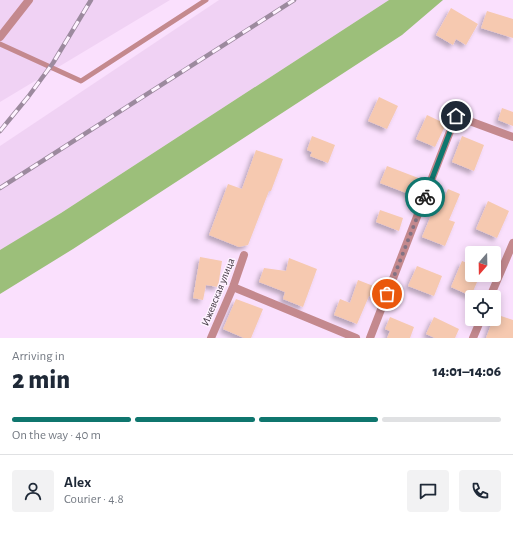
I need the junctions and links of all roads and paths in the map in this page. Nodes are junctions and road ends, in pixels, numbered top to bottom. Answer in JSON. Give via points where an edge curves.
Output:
{"nodes":[{"id":1,"x":29,"y":0,"type":"edge"},
{"id":2,"x":206,"y":0,"type":"edge"},
{"id":3,"x":0,"y":37,"type":"edge"},
{"id":4,"x":0,"y":44,"type":"edge"},
{"id":5,"x":513,"y":137,"type":"edge"},
{"id":6,"x":513,"y":243,"type":"edge"},
{"id":7,"x":244,"y":255,"type":"dead end"},
{"id":8,"x":233,"y":288,"type":"junction"},
{"id":9,"x":493,"y":290,"type":"edge"},
{"id":10,"x":478,"y":326,"type":"edge"},
{"id":11,"x":212,"y":338,"type":"edge"},
{"id":12,"x":356,"y":338,"type":"edge"},
{"id":13,"x":370,"y":338,"type":"edge"},
{"id":14,"x":473,"y":338,"type":"edge"}],
"edges":[{"from":1,"to":3,"type":"street"},
{"from":2,"to":4,"type":"lane","via":[[81,81]]},
{"from":5,"to":13,"type":"street","via":[[456,116]]},
{"from":6,"to":9,"type":"street"},
{"from":7,"to":8,"type":"street","name":"Ижевская улица"},
{"from":8,"to":11,"type":"street","name":"Ижевская улица"},
{"from":8,"to":12,"type":"street"},
{"from":10,"to":14,"type":"street"}]}
